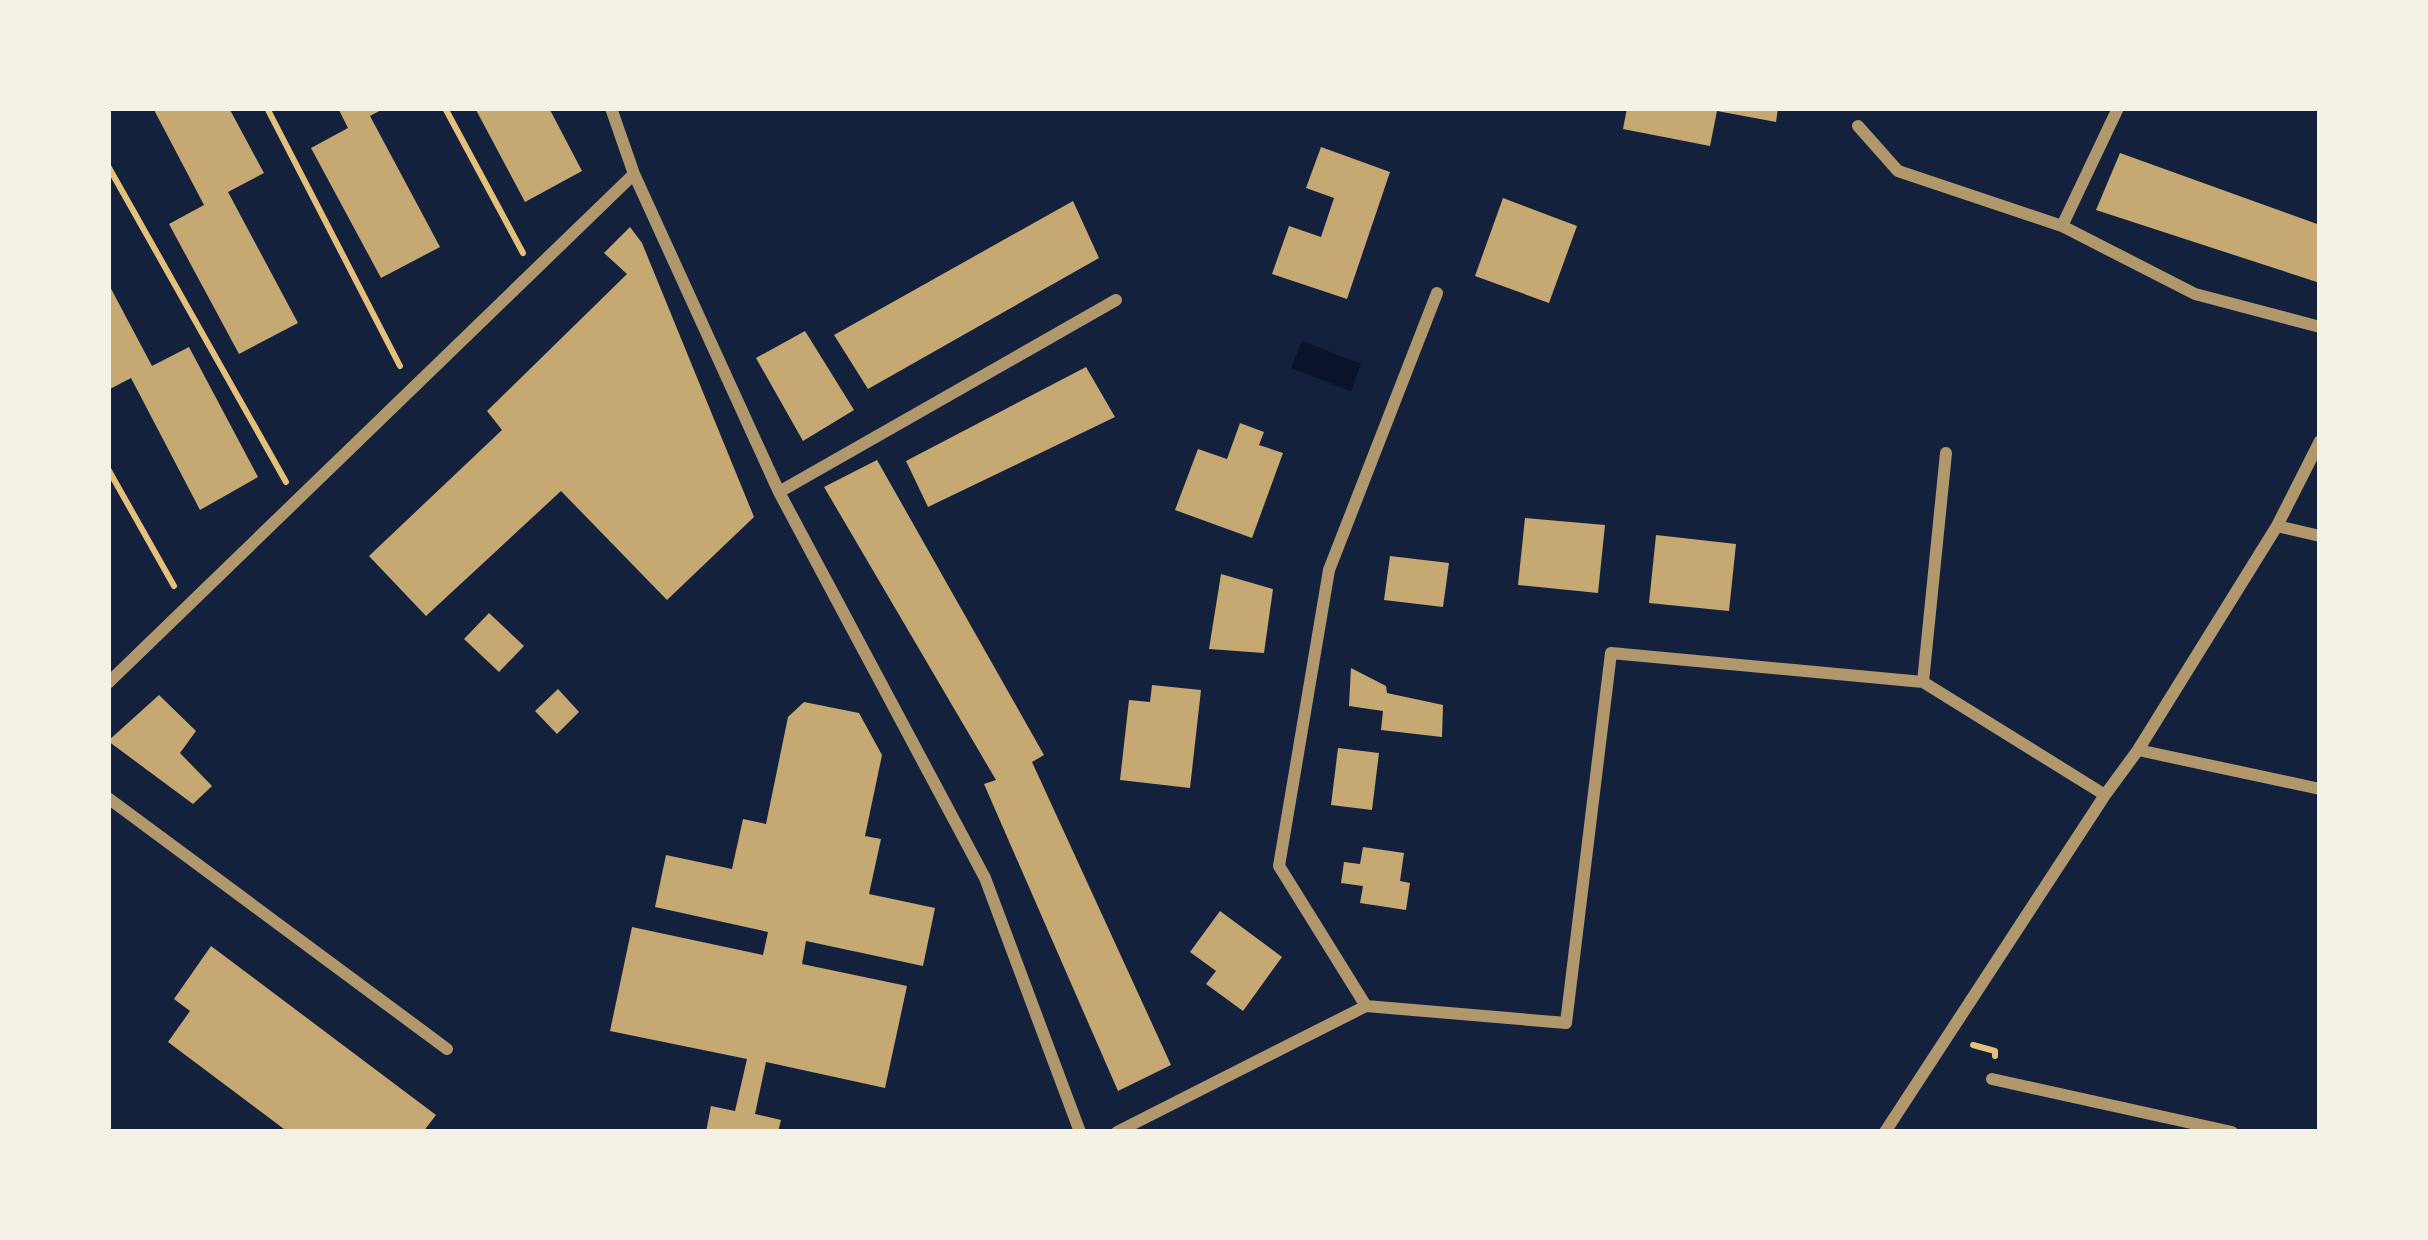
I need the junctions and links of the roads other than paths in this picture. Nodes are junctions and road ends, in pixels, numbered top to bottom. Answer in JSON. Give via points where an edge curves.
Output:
{"nodes":[{"id":1,"x":611,"y":108,"type":"edge"},
{"id":2,"x":2118,"y":108,"type":"edge"},
{"id":3,"x":1858,"y":126,"type":"dead end"},
{"id":4,"x":634,"y":173,"type":"junction"},
{"id":5,"x":2062,"y":226,"type":"junction"},
{"id":6,"x":1437,"y":293,"type":"dead end"},
{"id":7,"x":1116,"y":300,"type":"dead end"},
{"id":8,"x":2320,"y":327,"type":"edge"},
{"id":9,"x":2320,"y":442,"type":"edge"},
{"id":10,"x":1946,"y":453,"type":"dead end"},
{"id":11,"x":779,"y":492,"type":"junction"},
{"id":12,"x":2277,"y":526,"type":"junction"},
{"id":13,"x":2320,"y":536,"type":"edge"},
{"id":14,"x":1924,"y":682,"type":"junction"},
{"id":15,"x":108,"y":683,"type":"edge"},
{"id":16,"x":2138,"y":750,"type":"junction"},
{"id":17,"x":2320,"y":789,"type":"edge"},
{"id":18,"x":2105,"y":795,"type":"junction"},
{"id":19,"x":108,"y":798,"type":"edge"},
{"id":20,"x":1366,"y":1006,"type":"junction"},
{"id":21,"x":447,"y":1049,"type":"dead end"},
{"id":22,"x":1992,"y":1079,"type":"road end"},
{"id":23,"x":1080,"y":1132,"type":"edge"},
{"id":24,"x":1117,"y":1132,"type":"edge"},
{"id":25,"x":1885,"y":1132,"type":"edge"},
{"id":26,"x":2232,"y":1132,"type":"edge"}],
"edges":[{"from":1,"to":4,"type":"street"},
{"from":2,"to":5,"type":"street"},
{"from":3,"to":5,"type":"street","via":[[1898,171]]},
{"from":4,"to":11,"type":"street"},
{"from":4,"to":15,"type":"street"},
{"from":5,"to":8,"type":"street","via":[[2194,294]]},
{"from":6,"to":20,"type":"street","via":[[1329,570],[1279,866]]},
{"from":7,"to":11,"type":"street"},
{"from":9,"to":12,"type":"street"},
{"from":10,"to":14,"type":"street"},
{"from":11,"to":23,"type":"street","via":[[985,878]]},
{"from":12,"to":13,"type":"street"},
{"from":12,"to":16,"type":"street"},
{"from":14,"to":18,"type":"street"},
{"from":14,"to":20,"type":"street","via":[[1611,653],[1566,1023]]},
{"from":16,"to":17,"type":"street"},
{"from":16,"to":18,"type":"street"},
{"from":18,"to":25,"type":"street"},
{"from":19,"to":21,"type":"street"},
{"from":20,"to":24,"type":"street"},
{"from":22,"to":26,"type":"street"}]}
